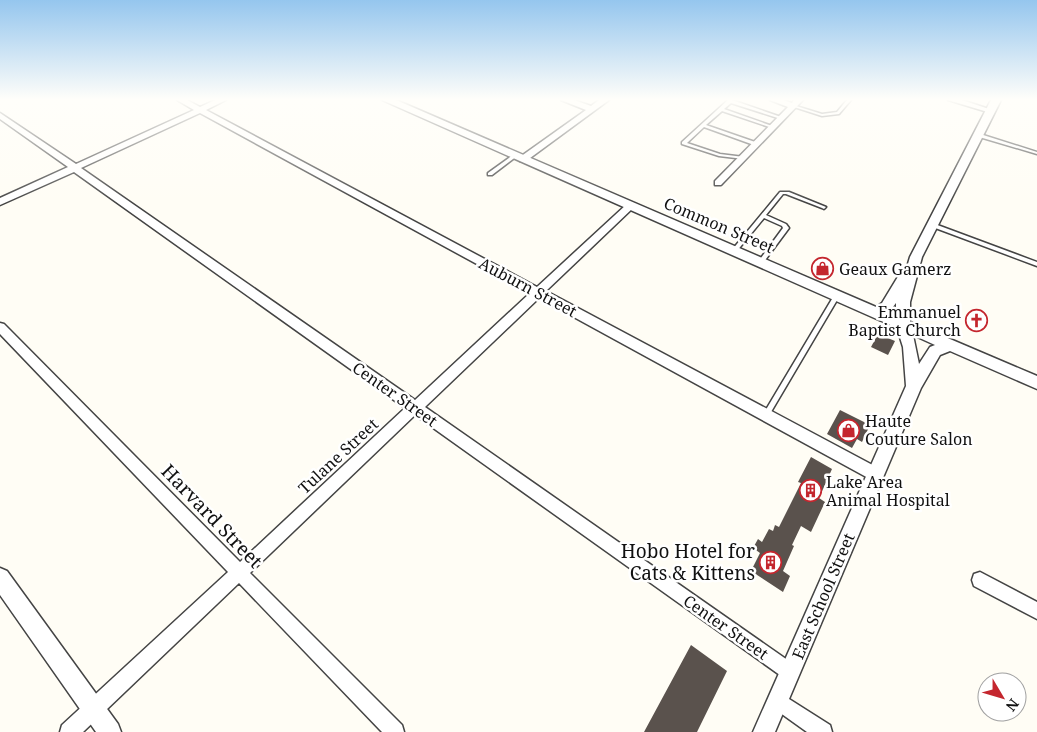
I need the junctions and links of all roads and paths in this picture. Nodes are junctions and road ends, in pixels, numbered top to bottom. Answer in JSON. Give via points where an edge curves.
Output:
{"nodes":[{"id":1,"x":27,"y":134,"type":"edge"},
{"id":2,"x":148,"y":134,"type":"edge"},
{"id":3,"x":245,"y":134,"type":"edge"},
{"id":4,"x":465,"y":134,"type":"edge"},
{"id":5,"x":555,"y":134,"type":"edge"},
{"id":6,"x":694,"y":134,"type":"edge"},
{"id":7,"x":728,"y":134,"type":"edge"},
{"id":8,"x":766,"y":134,"type":"edge"},
{"id":9,"x":978,"y":135,"type":"joint"},
{"id":10,"x":756,"y":144,"type":"junction"},
{"id":11,"x":1037,"y":152,"type":"edge"},
{"id":12,"x":519,"y":158,"type":"junction"},
{"id":13,"x":742,"y":158,"type":"junction"},
{"id":14,"x":75,"y":168,"type":"junction"},
{"id":15,"x":490,"y":174,"type":"dead end"},
{"id":16,"x":718,"y":183,"type":"dead end"},
{"id":17,"x":0,"y":202,"type":"edge"},
{"id":18,"x":630,"y":206,"type":"junction"},
{"id":19,"x":824,"y":207,"type":"dead end"},
{"id":20,"x":762,"y":216,"type":"junction"},
{"id":21,"x":932,"y":225,"type":"junction"},
{"id":22,"x":734,"y":251,"type":"junction"},
{"id":23,"x":916,"y":257,"type":"junction"},
{"id":24,"x":761,"y":262,"type":"junction"},
{"id":25,"x":1037,"y":264,"type":"edge"},
{"id":26,"x":538,"y":293,"type":"junction"},
{"id":27,"x":837,"y":295,"type":"junction"},
{"id":28,"x":877,"y":312,"type":"junction"},
{"id":29,"x":903,"y":325,"type":"junction"},
{"id":30,"x":0,"y":327,"type":"edge"},
{"id":31,"x":948,"y":346,"type":"junction"},
{"id":32,"x":1037,"y":383,"type":"edge"},
{"id":33,"x":914,"y":386,"type":"junction"},
{"id":34,"x":415,"y":408,"type":"junction"},
{"id":35,"x":766,"y":415,"type":"junction"},
{"id":36,"x":875,"y":474,"type":"junction"},
{"id":37,"x":239,"y":573,"type":"junction"},
{"id":38,"x":0,"y":578,"type":"edge"},
{"id":39,"x":980,"y":580,"type":"dead end"},
{"id":40,"x":1037,"y":611,"type":"edge"},
{"id":41,"x":790,"y":672,"type":"junction"},
{"id":42,"x":778,"y":701,"type":"junction"},
{"id":43,"x":94,"y":709,"type":"junction"},
{"id":44,"x":69,"y":732,"type":"edge"},
{"id":45,"x":110,"y":732,"type":"edge"},
{"id":46,"x":395,"y":732,"type":"edge"},
{"id":47,"x":764,"y":732,"type":"edge"},
{"id":48,"x":822,"y":732,"type":"edge"}],
"edges":[{"from":1,"to":14,"type":"street","name":"Center Street"},
{"from":2,"to":14,"type":"street"},
{"from":3,"to":26,"type":"street","name":"Auburn Street"},
{"from":4,"to":12,"type":"street","name":"Common Street"},
{"from":5,"to":12,"type":"street"},
{"from":6,"to":13,"type":"lane","via":[[684,143],[719,155]]},
{"from":7,"to":10,"type":"lane"},
{"from":8,"to":10,"type":"street"},
{"from":9,"to":11,"type":"lane"},
{"from":9,"to":21,"type":"street","name":"East School Street"},
{"from":10,"to":13,"type":"street"},
{"from":12,"to":15,"type":"lane"},
{"from":12,"to":18,"type":"street","name":"Common Street"},
{"from":13,"to":16,"type":"street"},
{"from":14,"to":17,"type":"street"},
{"from":14,"to":34,"type":"street","name":"Center Street"},
{"from":18,"to":22,"type":"street","name":"Common Street"},
{"from":18,"to":26,"type":"street","name":"Tulane Street"},
{"from":19,"to":20,"type":"lane","via":[[784,192]]},
{"from":20,"to":22,"type":"lane"},
{"from":20,"to":24,"type":"lane","via":[[786,228]]},
{"from":21,"to":23,"type":"street","name":"East School Street"},
{"from":21,"to":25,"type":"lane"},
{"from":22,"to":24,"type":"street","name":"Common Street"},
{"from":23,"to":28,"type":"street","via":[[887,307]]},
{"from":23,"to":29,"type":"street","name":"East School Street","via":[[903,302]]},
{"from":24,"to":27,"type":"street","name":"Common Street"},
{"from":26,"to":34,"type":"street","name":"Tulane Street"},
{"from":26,"to":35,"type":"street","name":"Auburn Street"},
{"from":27,"to":28,"type":"street","name":"Common Street"},
{"from":27,"to":35,"type":"lane"},
{"from":28,"to":29,"type":"street","name":"Common Street"},
{"from":29,"to":31,"type":"street","name":"Common Street"},
{"from":29,"to":33,"type":"street","name":"East School Street","via":[[910,347]]},
{"from":30,"to":37,"type":"street","name":"Harvard Street"},
{"from":31,"to":32,"type":"street","name":"Common Street"},
{"from":31,"to":33,"type":"street","via":[[935,351]]},
{"from":33,"to":36,"type":"street","name":"East School Street"},
{"from":34,"to":37,"type":"street","name":"Tulane Street"},
{"from":34,"to":41,"type":"street","name":"Center Street"},
{"from":35,"to":36,"type":"street","name":"Auburn Street"},
{"from":36,"to":41,"type":"street","name":"East School Street"},
{"from":37,"to":43,"type":"street","name":"Tulane Street"},
{"from":37,"to":46,"type":"street","name":"Harvard Street"},
{"from":38,"to":43,"type":"street"},
{"from":39,"to":40,"type":"street"},
{"from":41,"to":42,"type":"street","name":"East School Street"},
{"from":42,"to":47,"type":"street","name":"East School Street"},
{"from":42,"to":48,"type":"street"},
{"from":43,"to":44,"type":"street","name":"Tulane Street"},
{"from":43,"to":45,"type":"street"}]}
